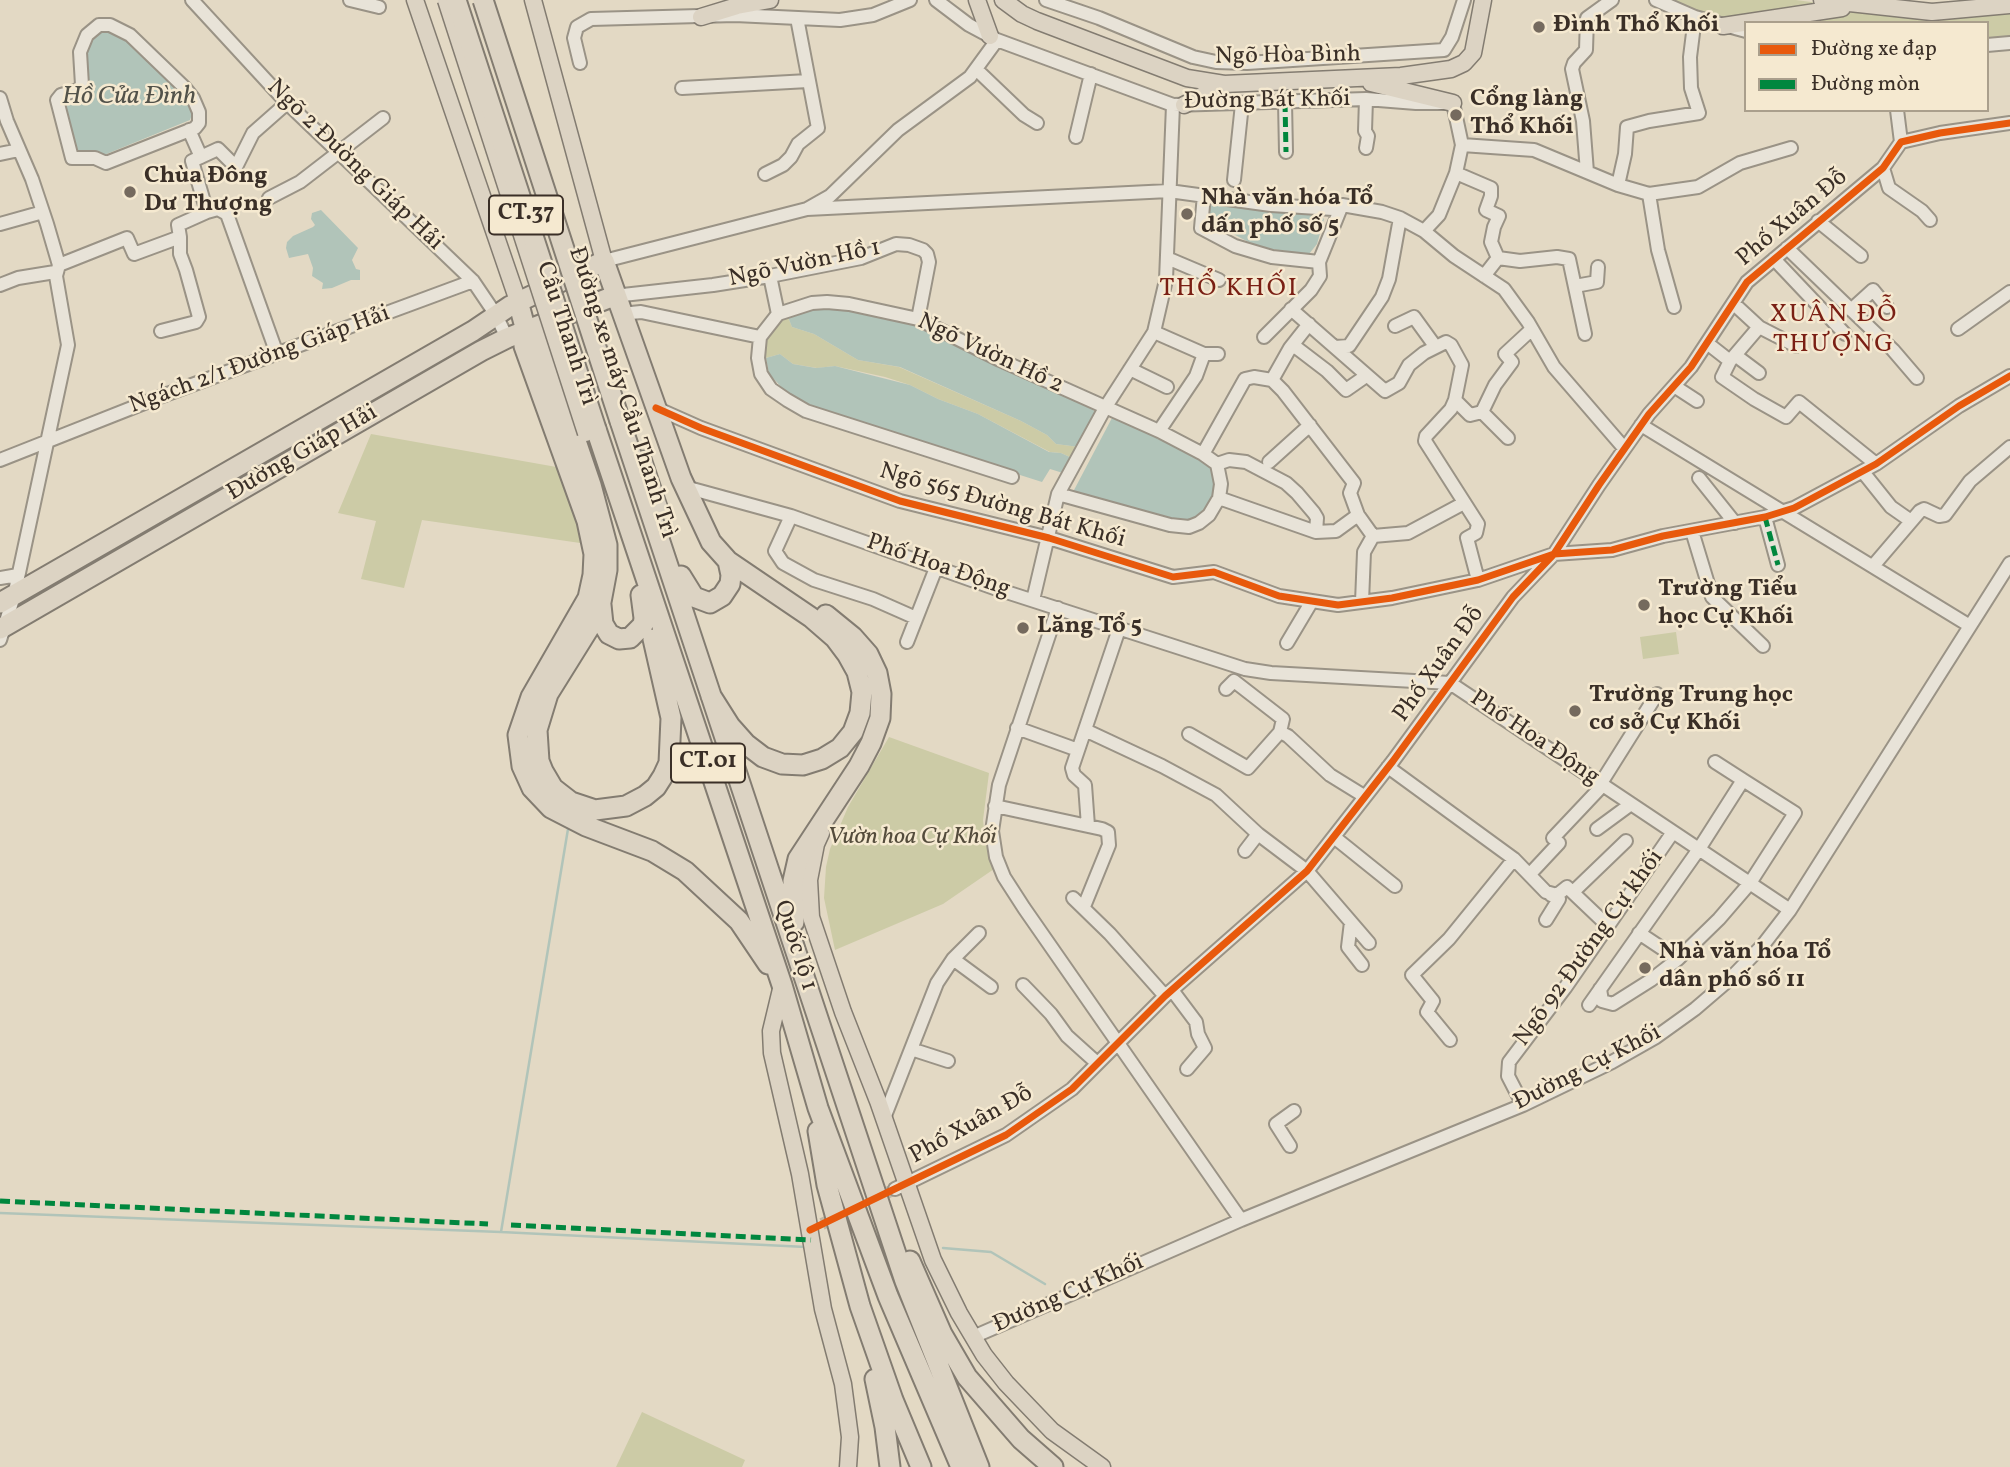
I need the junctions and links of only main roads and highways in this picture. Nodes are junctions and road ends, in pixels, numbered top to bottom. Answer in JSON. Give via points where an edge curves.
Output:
{"nodes":[{"id":1,"x":415,"y":0,"type":"edge"},
{"id":2,"x":446,"y":0,"type":"edge"},
{"id":3,"x":456,"y":0,"type":"edge"},
{"id":4,"x":483,"y":0,"type":"edge"},
{"id":5,"x":493,"y":0,"type":"edge"},
{"id":6,"x":533,"y":0,"type":"edge"},
{"id":7,"x":771,"y":0,"type":"edge"},
{"id":8,"x":978,"y":0,"type":"edge"},
{"id":9,"x":1003,"y":0,"type":"edge"},
{"id":10,"x":1483,"y":0,"type":"edge"},
{"id":11,"x":1822,"y":0,"type":"edge"},
{"id":12,"x":1858,"y":5,"type":"junction"},
{"id":13,"x":2010,"y":5,"type":"edge"},
{"id":14,"x":701,"y":16,"type":"road end"},
{"id":15,"x":1755,"y":21,"type":"edge"},
{"id":16,"x":1744,"y":23,"type":"edge"},
{"id":17,"x":1723,"y":26,"type":"road end"},
{"id":18,"x":994,"y":38,"type":"road end"},
{"id":19,"x":1352,"y":78,"type":"junction"},
{"id":20,"x":1224,"y":84,"type":"junction"},
{"id":21,"x":1453,"y":103,"type":"road end"},
{"id":22,"x":1178,"y":105,"type":"road end"},
{"id":23,"x":604,"y":261,"type":"junction"},
{"id":24,"x":518,"y":301,"type":"junction"},
{"id":25,"x":618,"y":305,"type":"junction"},
{"id":26,"x":526,"y":331,"type":"junction"},
{"id":27,"x":624,"y":419,"type":"junction"},
{"id":28,"x":591,"y":431,"type":"junction"},
{"id":29,"x":610,"y":472,"type":"joint"},
{"id":30,"x":633,"y":542,"type":"junction"},
{"id":31,"x":728,"y":561,"type":"junction"},
{"id":32,"x":681,"y":576,"type":"junction"},
{"id":33,"x":763,"y":583,"type":"junction"},
{"id":34,"x":7,"y":599,"type":"edge"},
{"id":35,"x":601,"y":602,"type":"junction"},
{"id":36,"x":688,"y":628,"type":"junction"},
{"id":37,"x":1,"y":632,"type":"edge"},
{"id":38,"x":711,"y":696,"type":"junction"},
{"id":39,"x":838,"y":799,"type":"junction"},
{"id":40,"x":799,"y":960,"type":"junction"},
{"id":41,"x":782,"y":985,"type":"junction"},
{"id":42,"x":808,"y":1075,"type":"junction"},
{"id":43,"x":855,"y":1128,"type":"junction"},
{"id":44,"x":860,"y":1306,"type":"junction"},
{"id":45,"x":848,"y":1467,"type":"edge"},
{"id":46,"x":890,"y":1467,"type":"edge"},
{"id":47,"x":921,"y":1467,"type":"edge"},
{"id":48,"x":961,"y":1467,"type":"edge"},
{"id":49,"x":979,"y":1467,"type":"edge"},
{"id":50,"x":1053,"y":1467,"type":"edge"},
{"id":51,"x":1102,"y":1467,"type":"edge"}],
"edges":[{"from":1,"to":24,"type":"main road"},
{"from":2,"to":28,"type":"main road","name":"Đường xe máy Cầu Thanh Trì","bridge":true},
{"from":3,"to":28,"type":"highway","name":"Cầu Thanh Trì","number":"CT.37","bridge":true},
{"from":4,"to":27,"type":"highway","name":"Cầu Thanh Trì","number":"CT.37","bridge":true},
{"from":5,"to":27,"type":"main road","name":"Đường xe máy Cầu Thanh Trì"},
{"from":6,"to":23,"type":"main road"},
{"from":7,"to":14,"type":"main road"},
{"from":8,"to":18,"type":"main road"},
{"from":9,"to":20,"type":"main road","via":[[1037,21],[1187,78]]},
{"from":10,"to":19,"type":"main road","via":[[1473,53],[1464,63],[1436,73]]},
{"from":11,"to":12,"type":"main road"},
{"from":12,"to":13,"type":"main road","via":[[1932,12]]},
{"from":12,"to":15,"type":"main road"},
{"from":16,"to":17,"type":"main road"},
{"from":19,"to":20,"type":"main road"},
{"from":19,"to":21,"type":"main road"},
{"from":20,"to":22,"type":"main road"},
{"from":23,"to":24,"type":"highway","name":"Đường Giáp Hải"},
{"from":23,"to":25,"type":"highway"},
{"from":24,"to":26,"type":"highway"},
{"from":24,"to":34,"type":"highway","name":"Đường Giáp Hải"},
{"from":25,"to":26,"type":"highway","name":"Đường Giáp Hải"},
{"from":25,"to":31,"type":"highway","via":[[663,417],[685,487],[711,542]]},
{"from":26,"to":35,"type":"highway","via":[[542,341],[602,520],[608,554]]},
{"from":26,"to":37,"type":"highway","name":"Đường Giáp Hải"},
{"from":26,"to":41,"type":"highway","via":[[524,346],[587,521],[594,554],[588,598],[526,710],[518,735],[522,766],[551,808],[652,851],[685,871],[739,921]]},
{"from":27,"to":32,"type":"main road","name":"Đường xe máy Cầu Thanh Trì"},
{"from":27,"to":36,"type":"highway","name":"Quốc lộ 1","number":"CT.37"},
{"from":28,"to":29,"type":"highway","name":"Quốc lộ 1","number":"CT.37"},
{"from":29,"to":30,"type":"highway","name":"Quốc lộ 1","number":"CT.01"},
{"from":30,"to":35,"type":"highway","via":[[644,618],[639,631],[625,640],[609,634]]},
{"from":30,"to":35,"type":"highway","via":[[670,710],[668,763],[656,787],[636,802],[595,810],[571,802],[553,788],[539,761],[537,741],[538,720],[548,694]]},
{"from":30,"to":41,"type":"highway","name":"Quốc lộ 1","number":"CT.01"},
{"from":31,"to":32,"type":"highway","via":[[730,584],[717,600],[704,602],[694,597]]},
{"from":31,"to":33,"type":"highway"},
{"from":32,"to":36,"type":"main road","name":"Đường xe máy Cầu Thanh Trì"},
{"from":33,"to":38,"type":"highway","via":[[812,618],[847,654],[862,692],[853,732],[822,759],[803,765],[782,764],[746,744]]},
{"from":33,"to":39,"type":"highway","via":[[837,622],[868,653],[877,673],[880,718],[871,743]]},
{"from":36,"to":38,"type":"highway","name":"Quốc lộ 1","number":"CT.01"},
{"from":38,"to":40,"type":"highway","name":"Quốc lộ 1","number":"CT.01"},
{"from":39,"to":40,"type":"highway","via":[[798,859],[792,907]]},
{"from":39,"to":51,"type":"main road","via":[[816,844],[809,880],[811,917],[884,1118],[901,1186],[958,1313],[984,1355],[1021,1400],[1066,1442]]},
{"from":40,"to":43,"type":"highway","name":"Quốc lộ 1","number":"CT.01"},
{"from":41,"to":42,"type":"highway","name":"Quốc lộ 1","number":"CT.01"},
{"from":41,"to":45,"type":"main road","via":[[771,1031],[772,1054],[816,1227],[824,1309],[843,1384],[850,1437]]},
{"from":42,"to":44,"type":"highway","via":[[827,1185]]},
{"from":42,"to":48,"type":"highway","name":"Quốc lộ 1","number":"CT.01","via":[[888,1296]]},
{"from":43,"to":49,"type":"highway","name":"Quốc lộ 1","number":"CT.01","via":[[905,1281]]},
{"from":43,"to":50,"type":"highway","via":[[957,1363],[1009,1427]]},
{"from":44,"to":46,"type":"highway"},
{"from":44,"to":47,"type":"highway"}]}
